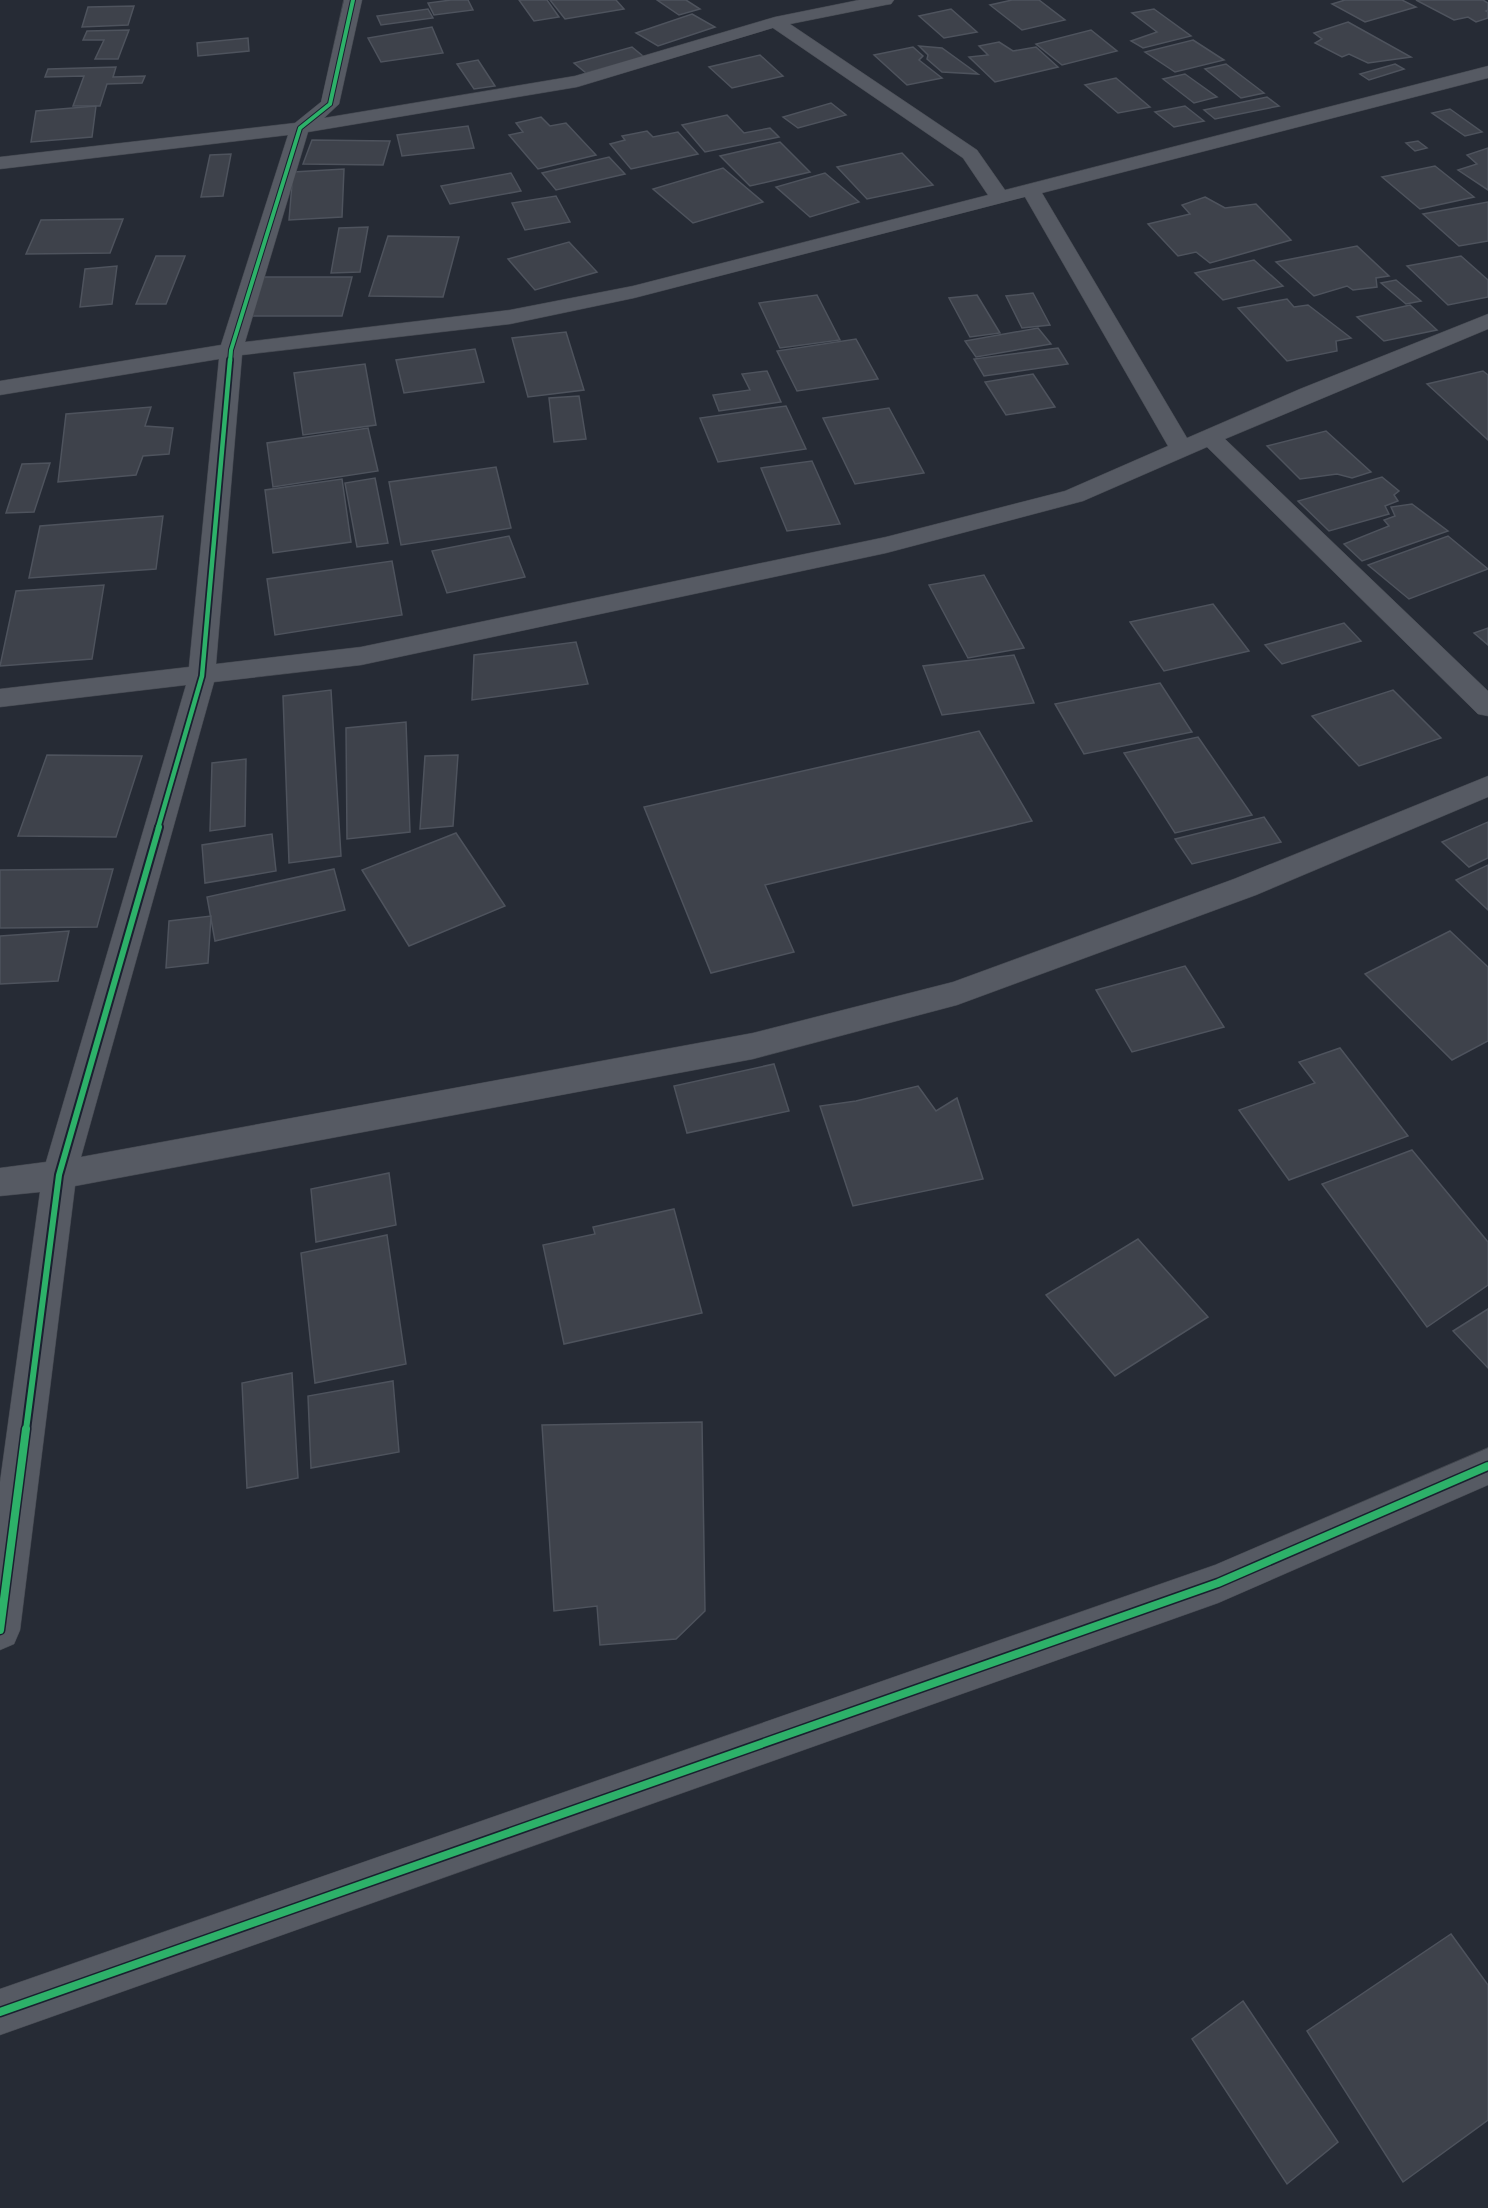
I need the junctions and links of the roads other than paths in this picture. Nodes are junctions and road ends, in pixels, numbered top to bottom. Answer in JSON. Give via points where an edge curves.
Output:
{"nodes":[{"id":1,"x":353,"y":0,"type":"edge"},
{"id":2,"x":885,"y":0,"type":"edge"},
{"id":3,"x":775,"y":21,"type":"junction"},
{"id":4,"x":1488,"y":72,"type":"edge"},
{"id":5,"x":300,"y":128,"type":"junction"},
{"id":6,"x":0,"y":163,"type":"edge"},
{"id":7,"x":1030,"y":189,"type":"junction"},
{"id":8,"x":1000,"y":197,"type":"junction"},
{"id":9,"x":1488,"y":321,"type":"edge"},
{"id":10,"x":231,"y":350,"type":"junction"},
{"id":11,"x":0,"y":388,"type":"edge"},
{"id":12,"x":1210,"y":436,"type":"junction"},
{"id":13,"x":1181,"y":449,"type":"junction"},
{"id":14,"x":202,"y":676,"type":"junction"},
{"id":15,"x":0,"y":698,"type":"edge"},
{"id":16,"x":1488,"y":707,"type":"edge"},
{"id":17,"x":1488,"y":786,"type":"edge"},
{"id":18,"x":59,"y":1175,"type":"junction"},
{"id":19,"x":0,"y":1182,"type":"edge"},
{"id":20,"x":1488,"y":1466,"type":"edge"},
{"id":21,"x":0,"y":1630,"type":"edge"},
{"id":22,"x":0,"y":2012,"type":"edge"}],
"edges":[{"from":1,"to":5,"type":"street","via":[[330,104]]},
{"from":2,"to":3,"type":"street"},
{"from":3,"to":5,"type":"street","via":[[577,81]]},
{"from":3,"to":8,"type":"street","via":[[970,154]]},
{"from":4,"to":7,"type":"street"},
{"from":5,"to":6,"type":"street"},
{"from":5,"to":10,"type":"street"},
{"from":7,"to":8,"type":"street"},
{"from":7,"to":13,"type":"street"},
{"from":8,"to":10,"type":"street","via":[[634,292],[510,317]]},
{"from":9,"to":12,"type":"street"},
{"from":10,"to":11,"type":"street"},
{"from":10,"to":14,"type":"street"},
{"from":12,"to":13,"type":"street"},
{"from":12,"to":16,"type":"street"},
{"from":13,"to":14,"type":"street","via":[[1074,496],[886,544],[361,656]]},
{"from":14,"to":15,"type":"street"},
{"from":14,"to":18,"type":"street"},
{"from":17,"to":18,"type":"street","via":[[1245,887],[957,993],[753,1046]]},
{"from":18,"to":19,"type":"street"},
{"from":18,"to":21,"type":"street"},
{"from":20,"to":22,"type":"street","via":[[1218,1583]]}]}
